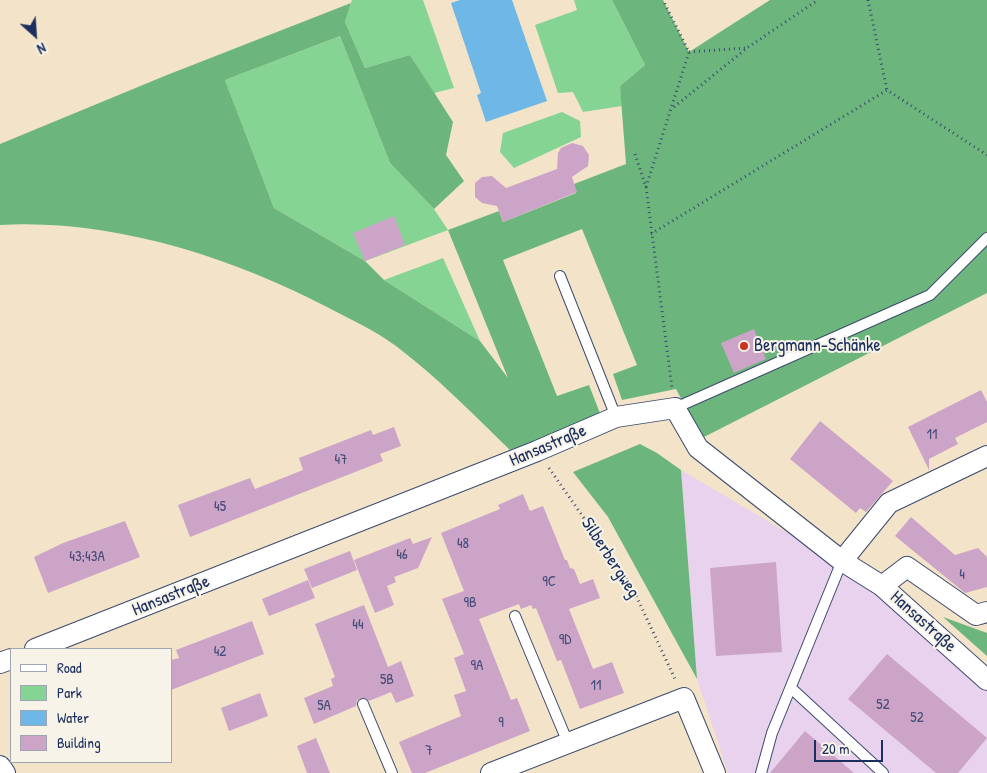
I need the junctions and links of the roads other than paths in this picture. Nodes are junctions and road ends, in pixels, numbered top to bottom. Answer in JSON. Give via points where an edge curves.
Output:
{"nodes":[{"id":1,"x":987,"y":238,"type":"edge"},
{"id":2,"x":560,"y":276,"type":"dead end"},
{"id":3,"x":675,"y":408,"type":"junction"},
{"id":4,"x":616,"y":417,"type":"junction"},
{"id":5,"x":987,"y":456,"type":"edge"},
{"id":6,"x":842,"y":561,"type":"junction"},
{"id":7,"x":882,"y":586,"type":"junction"},
{"id":8,"x":987,"y":612,"type":"edge"},
{"id":9,"x":515,"y":616,"type":"dead end"},
{"id":10,"x":38,"y":648,"type":"edge"},
{"id":11,"x":987,"y":680,"type":"edge"},
{"id":12,"x":791,"y":688,"type":"junction"},
{"id":13,"x":363,"y":704,"type":"dead end"},
{"id":14,"x":568,"y":743,"type":"junction"},
{"id":15,"x":0,"y":766,"type":"edge"},
{"id":16,"x":5,"y":773,"type":"edge"},
{"id":17,"x":392,"y":773,"type":"edge"},
{"id":18,"x":491,"y":773,"type":"edge"},
{"id":19,"x":715,"y":773,"type":"edge"},
{"id":20,"x":762,"y":773,"type":"edge"},
{"id":21,"x":883,"y":773,"type":"edge"}],
"edges":[{"from":1,"to":3,"type":"lane","via":[[930,295]]},
{"from":2,"to":4,"type":"lane"},
{"from":3,"to":4,"type":"street","name":"Hansastraße"},
{"from":3,"to":6,"type":"street","name":"Hansastraße","via":[[698,448]]},
{"from":4,"to":10,"type":"street","name":"Hansastraße"},
{"from":5,"to":6,"type":"street","via":[[889,503]]},
{"from":6,"to":7,"type":"street","name":"Hansastraße"},
{"from":6,"to":12,"type":"lane"},
{"from":7,"to":8,"type":"street","via":[[906,567],[976,615]]},
{"from":7,"to":11,"type":"street","name":"Hansastraße"},
{"from":9,"to":14,"type":"lane"},
{"from":12,"to":20,"type":"lane","via":[[772,733]]},
{"from":12,"to":21,"type":"lane"},
{"from":13,"to":17,"type":"lane"},
{"from":14,"to":18,"type":"street"},
{"from":14,"to":19,"type":"street","via":[[684,698]]},
{"from":15,"to":16,"type":"street"}]}
